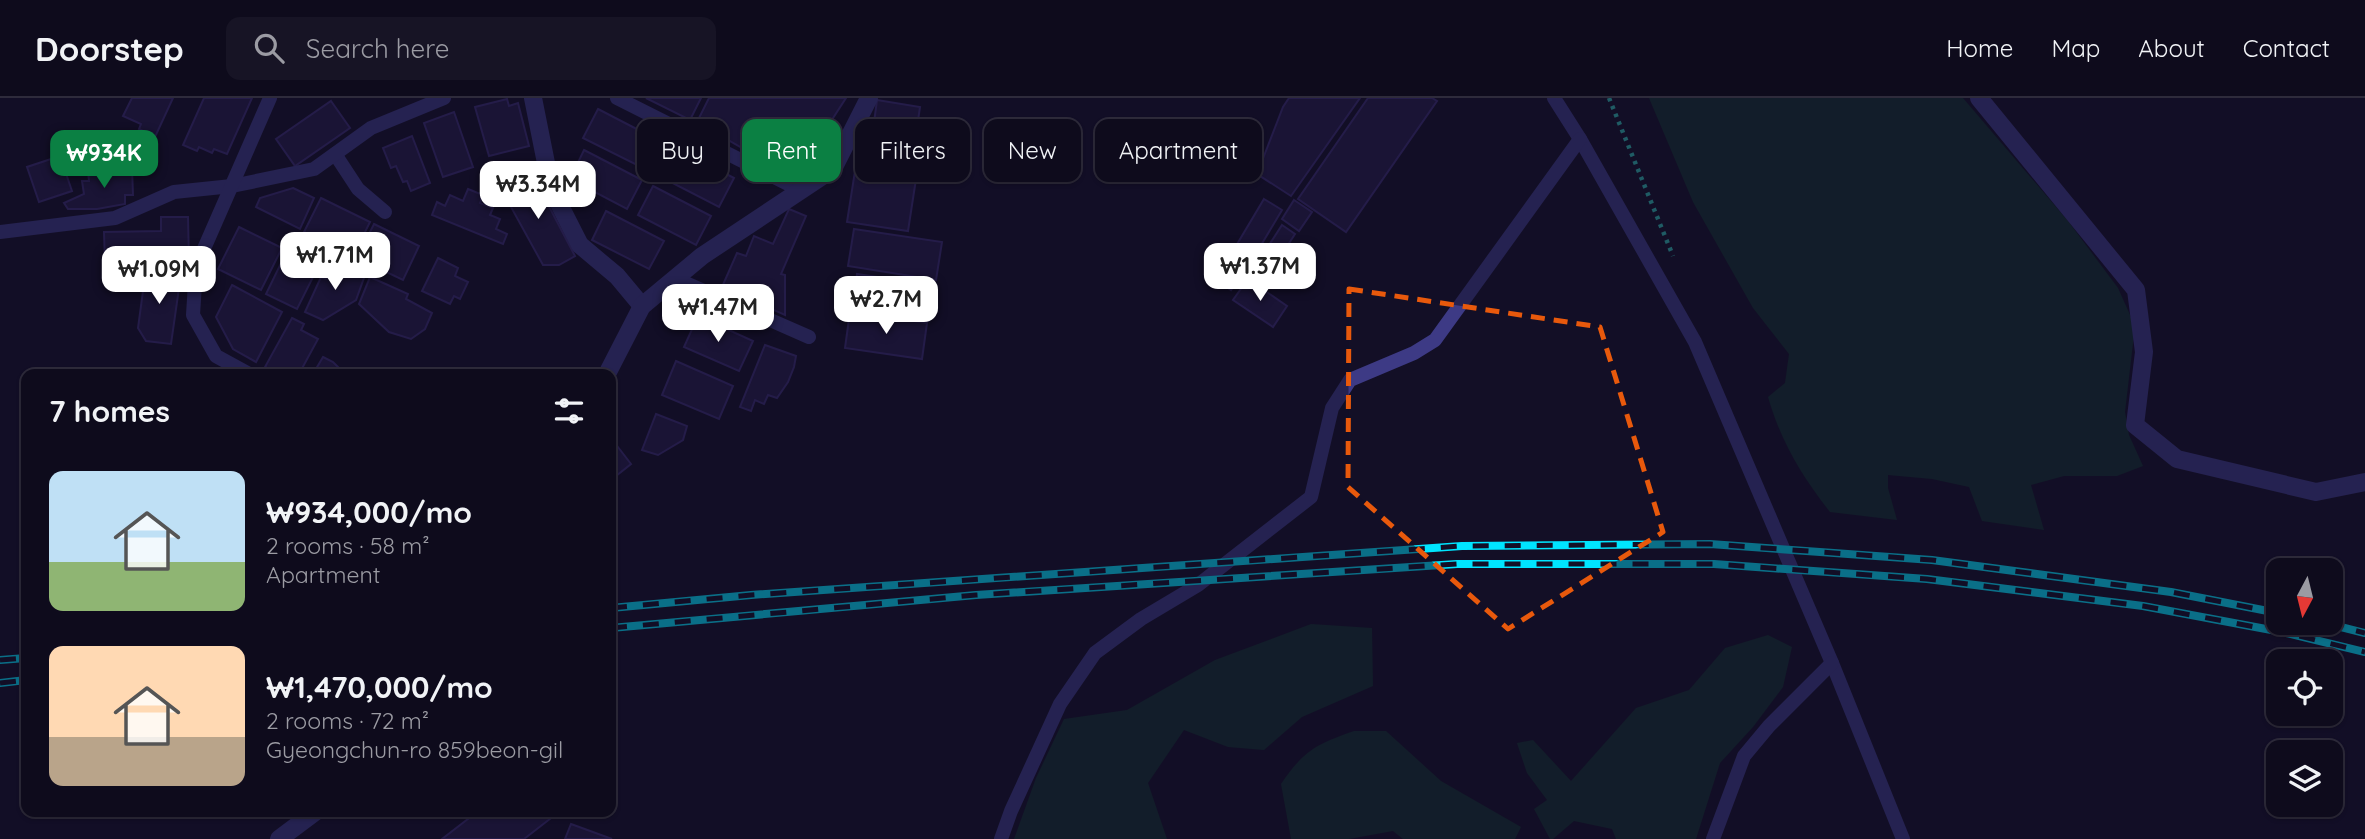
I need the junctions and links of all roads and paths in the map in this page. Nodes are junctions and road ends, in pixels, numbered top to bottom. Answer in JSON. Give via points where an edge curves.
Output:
{"nodes":[{"id":1,"x":270,"y":98,"type":"edge"},
{"id":2,"x":444,"y":98,"type":"edge"},
{"id":3,"x":533,"y":98,"type":"edge"},
{"id":4,"x":617,"y":98,"type":"edge"},
{"id":5,"x":869,"y":98,"type":"edge"},
{"id":6,"x":1554,"y":98,"type":"edge"},
{"id":7,"x":1979,"y":98,"type":"edge"},
{"id":8,"x":1580,"y":139,"type":"junction"},
{"id":9,"x":335,"y":154,"type":"junction"},
{"id":10,"x":232,"y":186,"type":"junction"},
{"id":11,"x":800,"y":190,"type":"junction"},
{"id":12,"x":384,"y":212,"type":"dead end"},
{"id":13,"x":0,"y":232,"type":"edge"},
{"id":14,"x":674,"y":278,"type":"junction"},
{"id":15,"x":642,"y":306,"type":"junction"},
{"id":16,"x":809,"y":337,"type":"dead end"},
{"id":17,"x":240,"y":369,"type":"edge"},
{"id":18,"x":610,"y":369,"type":"edge"},
{"id":19,"x":2365,"y":482,"type":"edge"},
{"id":20,"x":1832,"y":663,"type":"junction"},
{"id":21,"x":308,"y":817,"type":"edge"},
{"id":22,"x":279,"y":839,"type":"edge"},
{"id":23,"x":1001,"y":839,"type":"edge"},
{"id":24,"x":1713,"y":839,"type":"edge"},
{"id":25,"x":1903,"y":839,"type":"edge"}],
"edges":[{"from":1,"to":10,"type":"lane"},
{"from":2,"to":9,"type":"lane","via":[[372,128]]},
{"from":3,"to":15,"type":"street","via":[[551,187],[580,245],[617,276]]},
{"from":4,"to":11,"type":"lane"},
{"from":5,"to":11,"type":"street","via":[[832,169]]},
{"from":6,"to":8,"type":"lane"},
{"from":7,"to":19,"type":"street","via":[[2136,290],[2144,352],[2135,425],[2189,462],[2316,492]]},
{"from":8,"to":20,"type":"lane","via":[[1695,342]]},
{"from":8,"to":23,"type":"lane","via":[[1435,340],[1350,380],[1332,408],[1311,497],[1198,585],[1095,653],[1060,704]]},
{"from":9,"to":10,"type":"lane","via":[[314,169]]},
{"from":9,"to":12,"type":"lane","via":[[358,189]]},
{"from":10,"to":13,"type":"lane","via":[[174,192],[115,218]]},
{"from":10,"to":17,"type":"lane","via":[[196,267],[193,315],[216,356]]},
{"from":11,"to":14,"type":"street"},
{"from":14,"to":15,"type":"street"},
{"from":14,"to":16,"type":"lane"},
{"from":15,"to":18,"type":"street"},
{"from":20,"to":24,"type":"lane","via":[[1744,756]]},
{"from":20,"to":25,"type":"lane"},
{"from":21,"to":22,"type":"street"}]}
